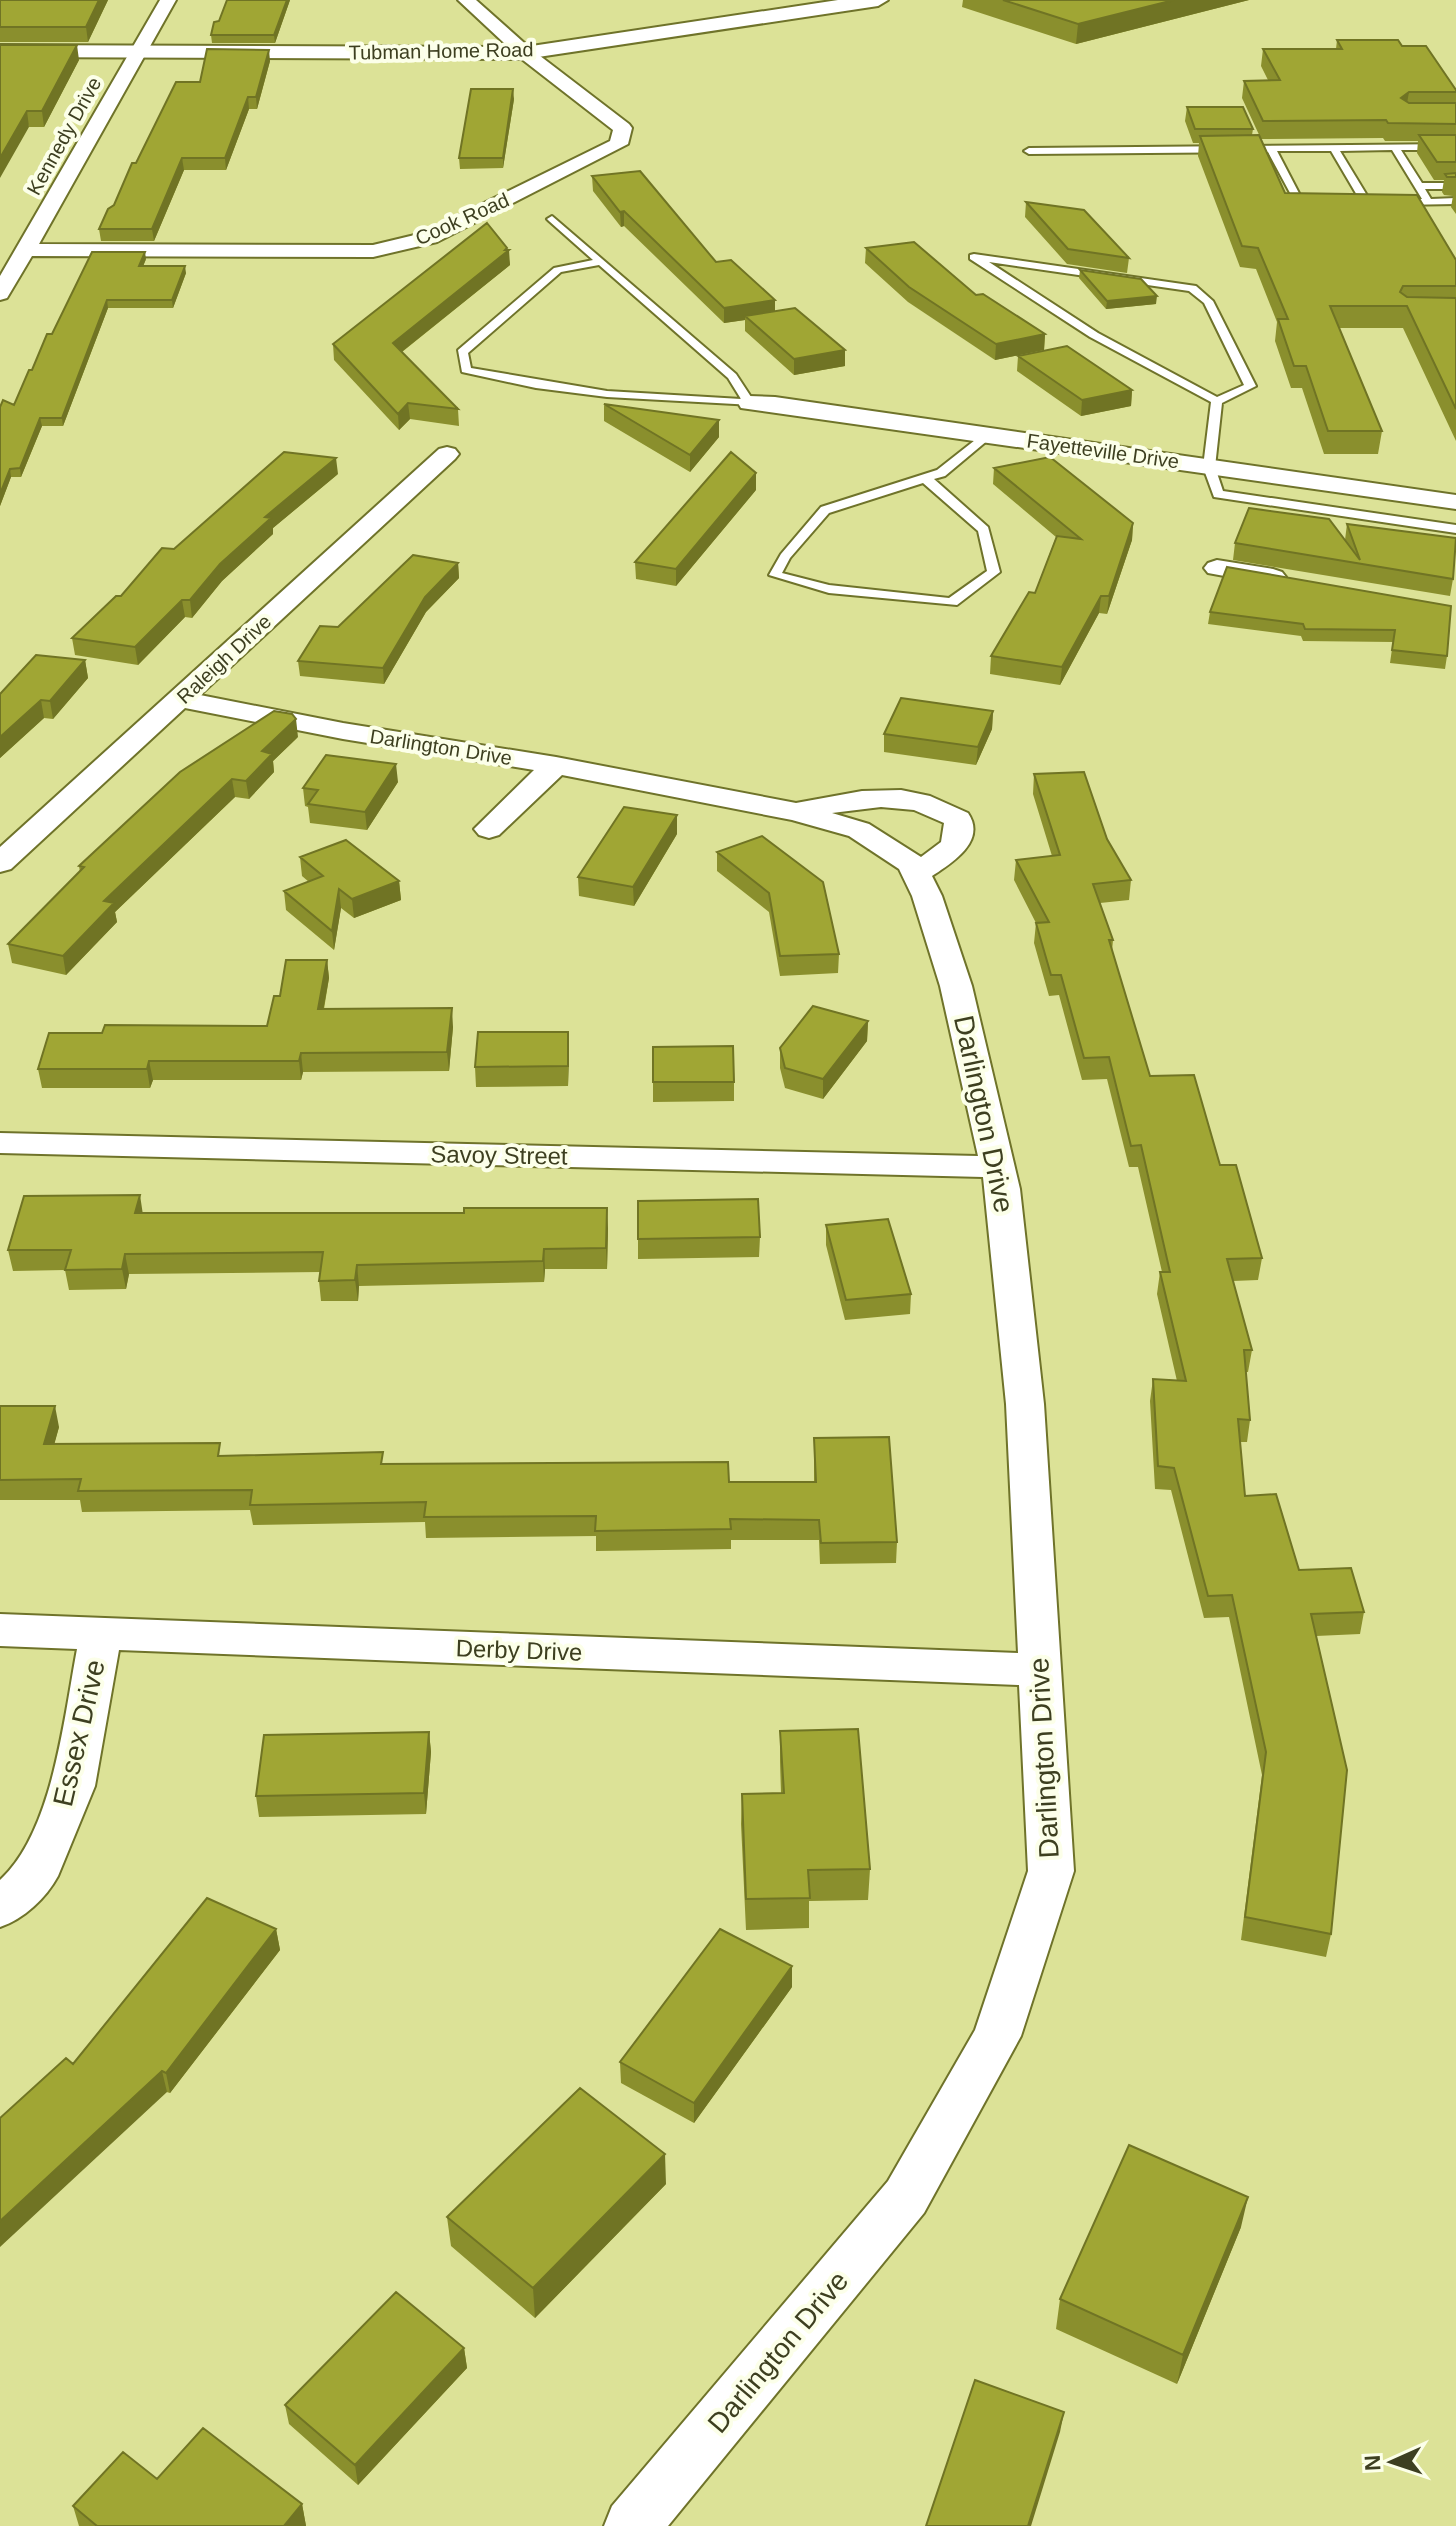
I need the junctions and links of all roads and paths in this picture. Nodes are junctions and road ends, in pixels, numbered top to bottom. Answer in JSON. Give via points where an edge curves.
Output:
{"nodes":[{"id":1,"x":168,"y":0,"type":"edge"},
{"id":2,"x":466,"y":0,"type":"edge"},
{"id":3,"x":878,"y":0,"type":"edge"},
{"id":4,"x":0,"y":51,"type":"edge"},
{"id":5,"x":136,"y":53,"type":"junction"},
{"id":6,"x":525,"y":53,"type":"junction"},
{"id":7,"x":1456,"y":147,"type":"edge"},
{"id":8,"x":1334,"y":148,"type":"junction"},
{"id":9,"x":1395,"y":148,"type":"junction"},
{"id":10,"x":1271,"y":149,"type":"junction"},
{"id":11,"x":1029,"y":151,"type":"dead end"},
{"id":12,"x":1418,"y":186,"type":"junction"},
{"id":13,"x":1456,"y":186,"type":"edge"},
{"id":14,"x":1428,"y":201,"type":"junction"},
{"id":15,"x":1456,"y":201,"type":"edge"},
{"id":16,"x":1326,"y":202,"type":"edge"},
{"id":17,"x":1353,"y":202,"type":"edge"},
{"id":18,"x":1366,"y":202,"type":"junction"},
{"id":19,"x":552,"y":219,"type":"dead end"},
{"id":20,"x":26,"y":250,"type":"junction"},
{"id":21,"x":601,"y":262,"type":"junction"},
{"id":22,"x":0,"y":294,"type":"edge"},
{"id":23,"x":1217,"y":401,"type":"junction"},
{"id":24,"x":749,"y":403,"type":"junction"},
{"id":25,"x":988,"y":435,"type":"junction"},
{"id":26,"x":447,"y":454,"type":"dead end"},
{"id":27,"x":1209,"y":467,"type":"junction"},
{"id":28,"x":925,"y":478,"type":"junction"},
{"id":29,"x":1456,"y":502,"type":"edge"},
{"id":30,"x":1456,"y":529,"type":"edge"},
{"id":31,"x":1217,"y":568,"type":"dead end"},
{"id":32,"x":1292,"y":580,"type":"edge"},
{"id":33,"x":180,"y":699,"type":"junction"},
{"id":34,"x":556,"y":765,"type":"junction"},
{"id":35,"x":796,"y":812,"type":"junction"},
{"id":36,"x":489,"y":829,"type":"dead end"},
{"id":37,"x":0,"y":863,"type":"edge"},
{"id":38,"x":916,"y":873,"type":"junction"},
{"id":39,"x":0,"y":1143,"type":"edge"},
{"id":40,"x":998,"y":1167,"type":"junction"},
{"id":41,"x":0,"y":1630,"type":"edge"},
{"id":42,"x":101,"y":1634,"type":"junction"},
{"id":43,"x":1039,"y":1670,"type":"junction"},
{"id":44,"x":0,"y":1908,"type":"edge"},
{"id":45,"x":632,"y":2526,"type":"edge"}],
"edges":[{"from":1,"to":5,"type":"street","name":"Kennedy Drive"},
{"from":2,"to":6,"type":"street","name":"Cook Road"},
{"from":3,"to":6,"type":"street","name":"Tubman Home Road"},
{"from":4,"to":5,"type":"street","name":"Tubman Home Road"},
{"from":5,"to":6,"type":"street","name":"Tubman Home Road"},
{"from":5,"to":20,"type":"street","name":"Kennedy Drive"},
{"from":6,"to":20,"type":"street","name":"Cook Road","via":[[623,128],[619,144],[430,238],[373,251]]},
{"from":7,"to":9,"type":"lane"},
{"from":8,"to":9,"type":"lane"},
{"from":8,"to":10,"type":"lane"},
{"from":8,"to":18,"type":"lane"},
{"from":9,"to":12,"type":"lane"},
{"from":10,"to":11,"type":"lane"},
{"from":10,"to":16,"type":"lane","via":[[1299,202]]},
{"from":12,"to":13,"type":"lane"},
{"from":12,"to":14,"type":"lane"},
{"from":14,"to":15,"type":"lane"},
{"from":14,"to":18,"type":"lane"},
{"from":17,"to":18,"type":"lane"},
{"from":19,"to":21,"type":"lane"},
{"from":20,"to":22,"type":"street","name":"Kennedy Drive"},
{"from":21,"to":24,"type":"lane","via":[[732,376]]},
{"from":21,"to":24,"type":"lane","via":[[558,270],[462,352],[466,370],[584,392]]},
{"from":23,"to":23,"type":"lane","via":[[1094,335],[974,257],[1192,288],[1208,301],[1250,386]]},
{"from":23,"to":27,"type":"lane"},
{"from":24,"to":25,"type":"street","name":"Fayetteville Drive"},
{"from":25,"to":27,"type":"street","name":"Fayetteville Drive"},
{"from":25,"to":28,"type":"lane","via":[[941,473]]},
{"from":26,"to":33,"type":"street","name":"Raleigh Drive"},
{"from":27,"to":29,"type":"street","name":"Fayetteville Drive"},
{"from":27,"to":30,"type":"lane","via":[[1218,494]]},
{"from":28,"to":28,"type":"lane","via":[[825,510],[775,575],[829,589],[952,602],[994,572],[984,530]]},
{"from":31,"to":32,"type":"street"},
{"from":33,"to":34,"type":"street","name":"Darlington Drive"},
{"from":33,"to":37,"type":"street","name":"Raleigh Drive"},
{"from":34,"to":35,"type":"street","name":"Darlington Drive"},
{"from":34,"to":36,"type":"street"},
{"from":35,"to":38,"type":"street","name":"Darlington Drive","via":[[859,830],[911,864]]},
{"from":35,"to":38,"type":"street","name":"Darlington Drive","via":[[885,797],[940,807],[958,819],[961,832],[955,846]]},
{"from":38,"to":40,"type":"street","name":"Darlington Drive","via":[[956,986]]},
{"from":39,"to":40,"type":"street","name":"Savoy Street"},
{"from":40,"to":43,"type":"street","name":"Darlington Drive","via":[[1025,1404]]},
{"from":41,"to":42,"type":"street","name":"Derby Drive"},
{"from":42,"to":43,"type":"street","name":"Derby Drive"},
{"from":42,"to":44,"type":"street","name":"Essex Drive","via":[[73,1786],[35,1876]]},
{"from":43,"to":45,"type":"street","name":"Darlington Drive","via":[[1051,1871],[997,2036],[906,2197]]}]}
